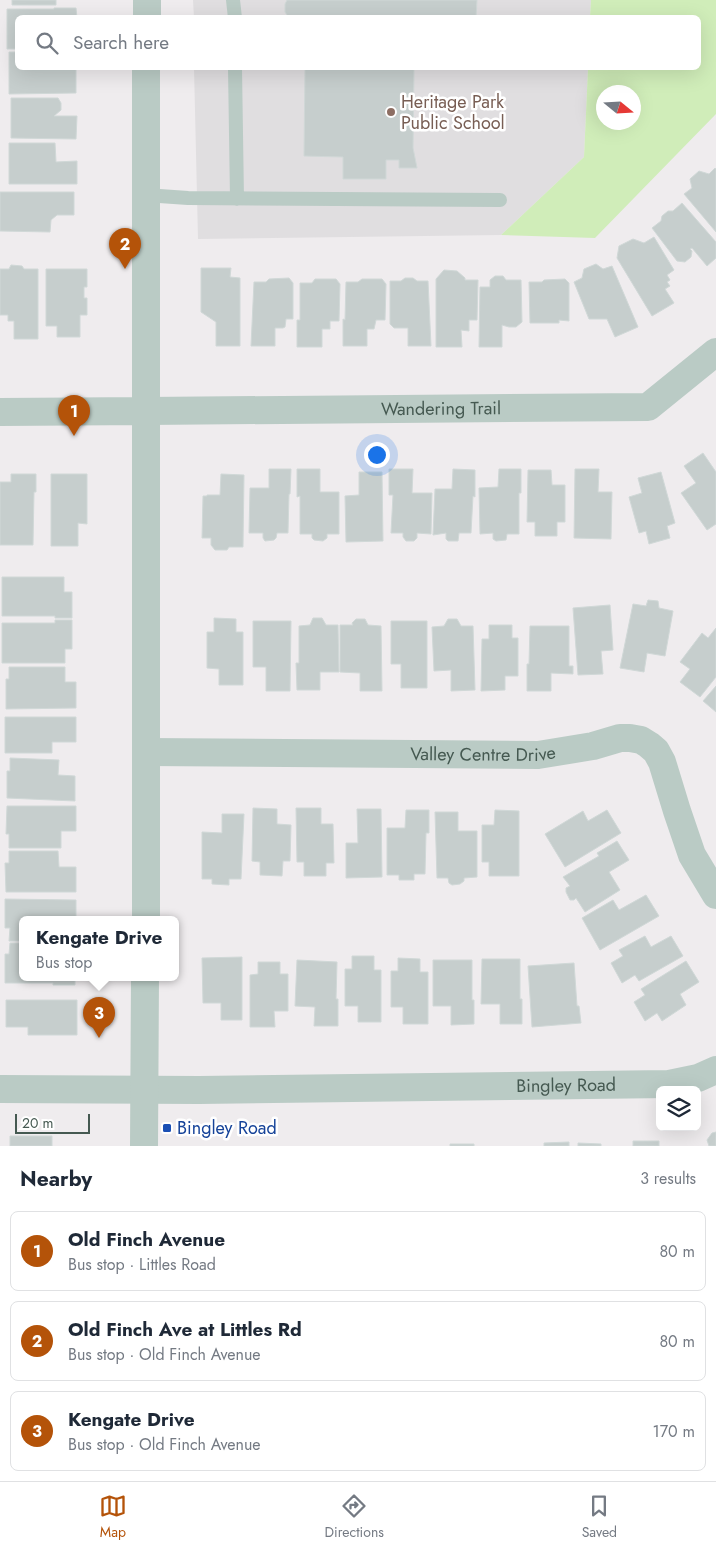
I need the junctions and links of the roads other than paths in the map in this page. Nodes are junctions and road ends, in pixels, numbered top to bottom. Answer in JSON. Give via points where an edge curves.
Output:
{"nodes":[{"id":1,"x":147,"y":0,"type":"edge"},
{"id":2,"x":234,"y":0,"type":"edge"},
{"id":3,"x":147,"y":15,"type":"edge"},
{"id":4,"x":234,"y":15,"type":"edge"},
{"id":5,"x":146,"y":70,"type":"edge"},
{"id":6,"x":235,"y":70,"type":"edge"},
{"id":7,"x":145,"y":195,"type":"junction"},
{"id":8,"x":237,"y":198,"type":"junction"},
{"id":9,"x":500,"y":200,"type":"dead end"},
{"id":10,"x":716,"y":352,"type":"edge"},
{"id":11,"x":146,"y":410,"type":"junction"},
{"id":12,"x":0,"y":412,"type":"edge"},
{"id":13,"x":147,"y":752,"type":"junction"},
{"id":14,"x":716,"y":896,"type":"edge"},
{"id":15,"x":146,"y":916,"type":"edge"},
{"id":16,"x":145,"y":981,"type":"edge"},
{"id":17,"x":716,"y":1070,"type":"edge"},
{"id":18,"x":0,"y":1089,"type":"edge"},
{"id":19,"x":144,"y":1090,"type":"junction"},
{"id":20,"x":144,"y":1146,"type":"edge"}],
"edges":[{"from":1,"to":3,"type":"street"},
{"from":2,"to":4,"type":"lane"},
{"from":5,"to":7,"type":"street"},
{"from":6,"to":8,"type":"lane"},
{"from":7,"to":8,"type":"lane"},
{"from":7,"to":11,"type":"street"},
{"from":8,"to":9,"type":"lane"},
{"from":10,"to":11,"type":"street","name":"Wandering Trail","via":[[648,407]]},
{"from":11,"to":12,"type":"street","name":"Wandering Trail"},
{"from":11,"to":13,"type":"street"},
{"from":13,"to":14,"type":"street","name":"Valley Centre Drive","via":[[538,755],[620,738],[642,740],[656,751],[662,762],[692,855]]},
{"from":13,"to":15,"type":"street"},
{"from":16,"to":19,"type":"street"},
{"from":17,"to":19,"type":"street","name":"Bingley Road","via":[[698,1078],[669,1084]]},
{"from":18,"to":19,"type":"street","name":"Bingley Road"},
{"from":19,"to":20,"type":"street"}]}
